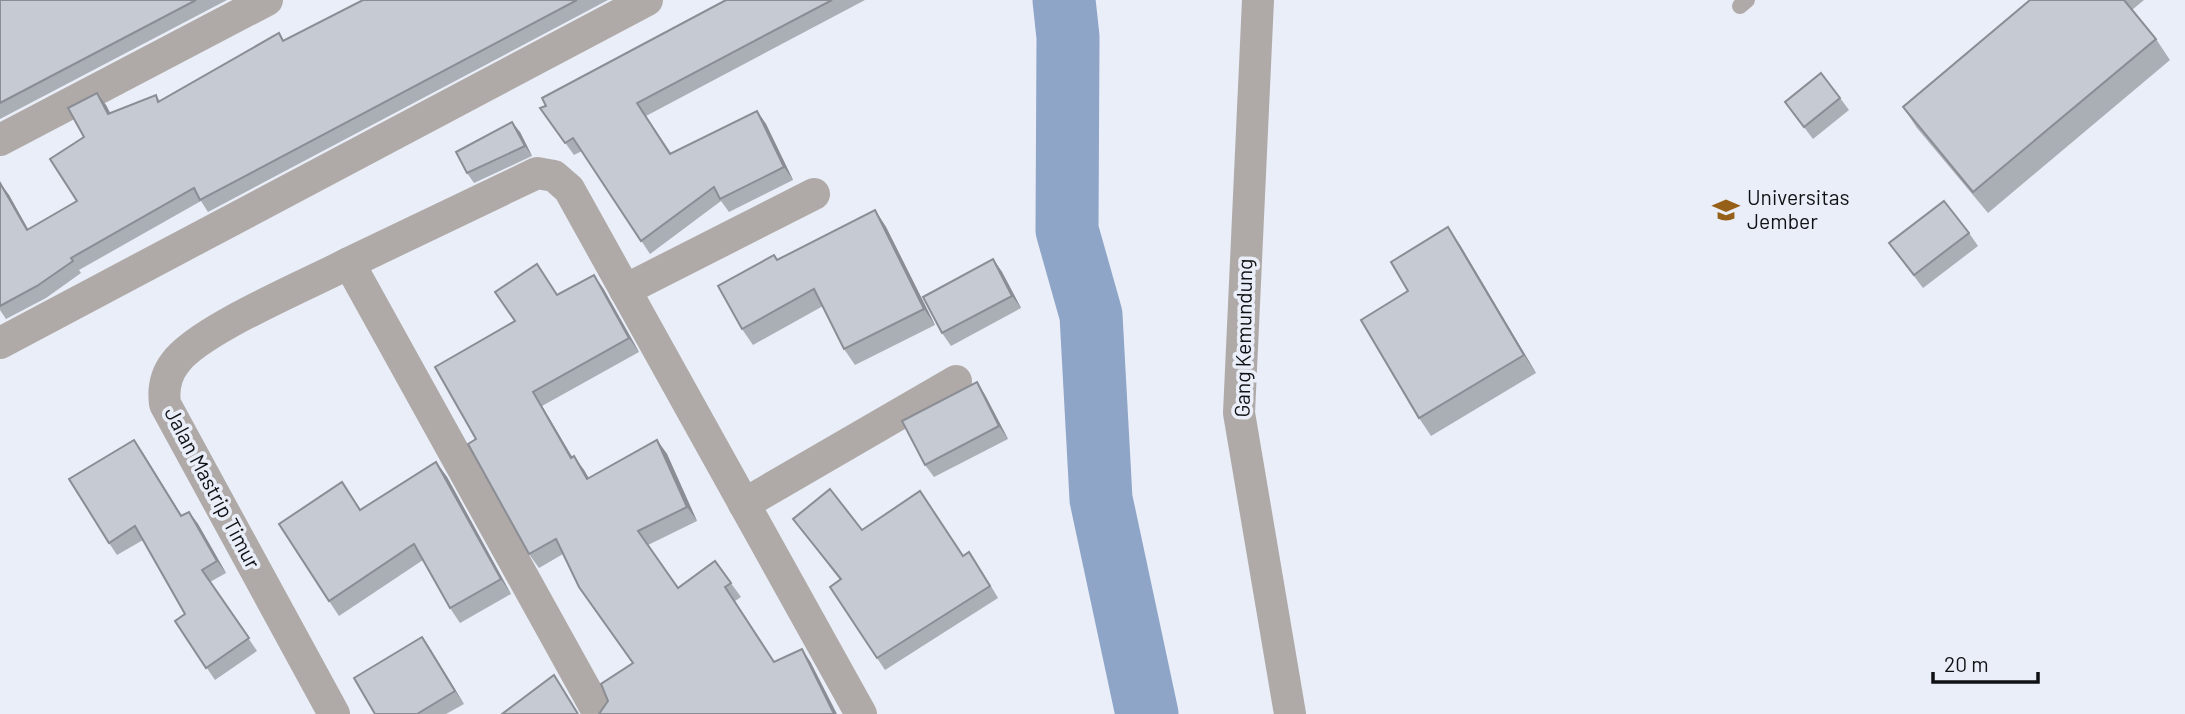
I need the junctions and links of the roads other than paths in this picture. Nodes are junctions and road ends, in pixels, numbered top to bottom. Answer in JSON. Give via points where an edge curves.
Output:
{"nodes":[{"id":1,"x":267,"y":0,"type":"edge"},
{"id":2,"x":647,"y":0,"type":"edge"},
{"id":3,"x":1258,"y":0,"type":"edge"},
{"id":4,"x":0,"y":140,"type":"edge"},
{"id":5,"x":814,"y":194,"type":"dead end"},
{"id":6,"x":349,"y":263,"type":"junction"},
{"id":7,"x":625,"y":290,"type":"junction"},
{"id":8,"x":0,"y":343,"type":"edge"},
{"id":9,"x":956,"y":381,"type":"dead end"},
{"id":10,"x":744,"y":504,"type":"junction"},
{"id":11,"x":334,"y":714,"type":"edge"},
{"id":12,"x":599,"y":714,"type":"edge"},
{"id":13,"x":861,"y":714,"type":"edge"},
{"id":14,"x":1290,"y":714,"type":"edge"}],
"edges":[{"from":1,"to":4,"type":"street"},
{"from":2,"to":8,"type":"street"},
{"from":3,"to":14,"type":"street","name":"Gang Kemundung","via":[[1239,413]]},
{"from":5,"to":7,"type":"street"},
{"from":6,"to":7,"type":"street","name":"Jalan Mastrip Timur","via":[[544,173],[569,189]]},
{"from":6,"to":11,"type":"street","name":"Jalan Mastrip Timur","via":[[196,343],[174,363],[164,387],[165,404]]},
{"from":6,"to":12,"type":"street"},
{"from":7,"to":10,"type":"street"},
{"from":9,"to":10,"type":"street"},
{"from":10,"to":13,"type":"street"}]}
